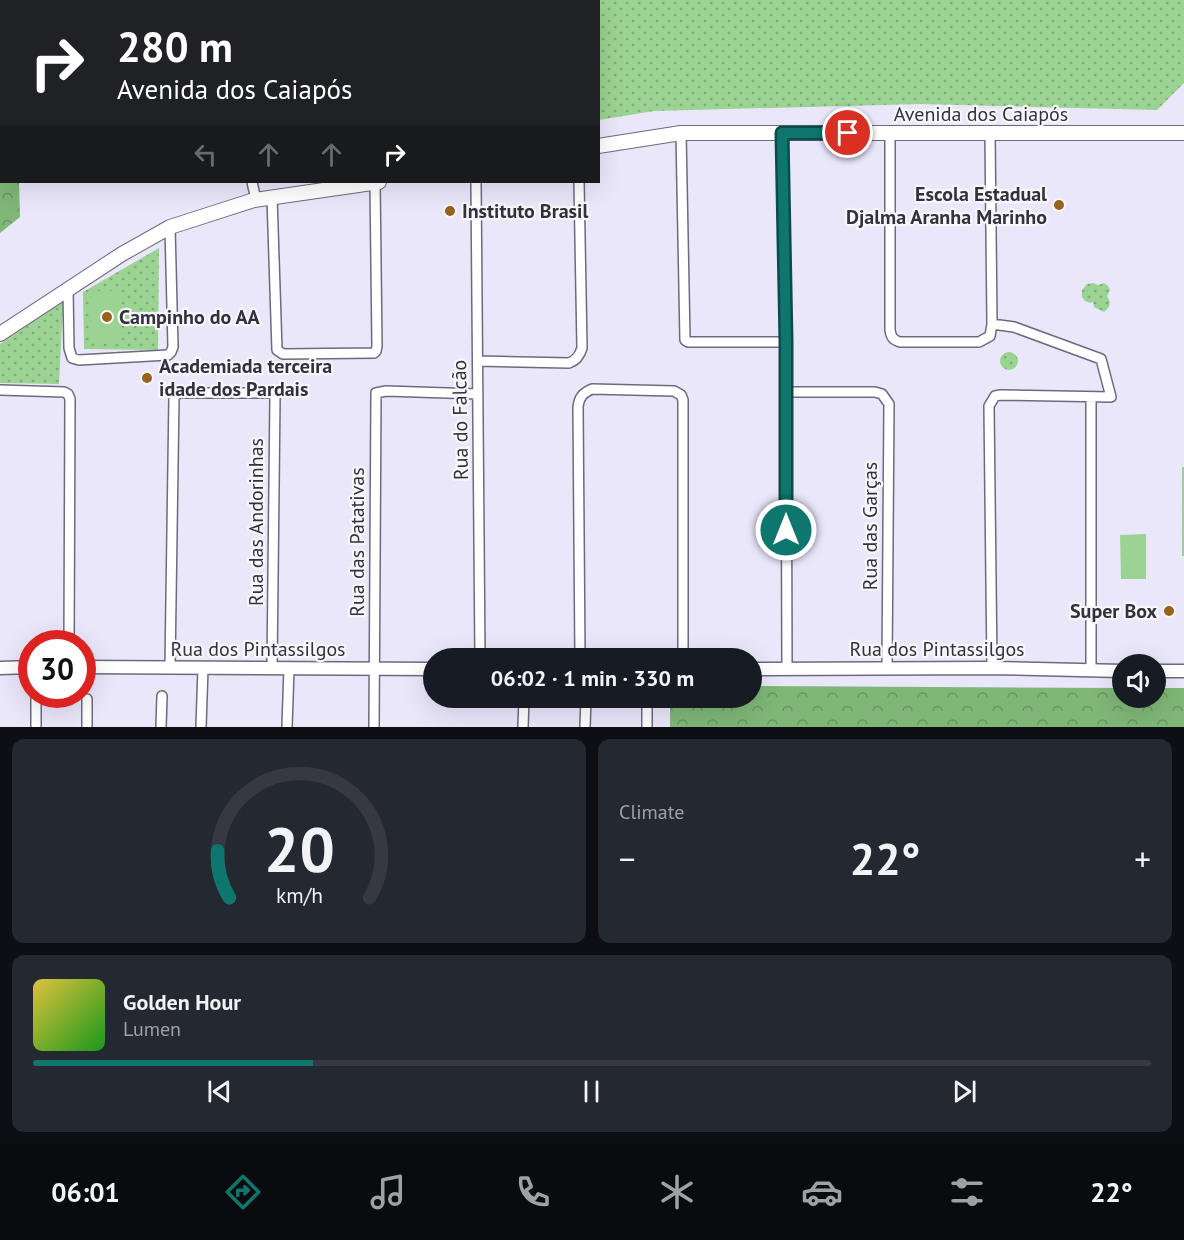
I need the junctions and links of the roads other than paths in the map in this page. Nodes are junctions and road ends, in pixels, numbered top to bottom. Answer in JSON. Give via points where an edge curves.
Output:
{"nodes":[{"id":1,"x":681,"y":133,"type":"junction"},
{"id":2,"x":782,"y":133,"type":"junction"},
{"id":3,"x":891,"y":133,"type":"junction"},
{"id":4,"x":1184,"y":133,"type":"edge"},
{"id":5,"x":990,"y":134,"type":"junction"},
{"id":6,"x":600,"y":146,"type":"edge"},
{"id":7,"x":252,"y":183,"type":"edge"},
{"id":8,"x":370,"y":183,"type":"edge"},
{"id":9,"x":377,"y":183,"type":"edge"},
{"id":10,"x":476,"y":183,"type":"edge"},
{"id":11,"x":579,"y":183,"type":"edge"},
{"id":12,"x":272,"y":197,"type":"junction"},
{"id":13,"x":256,"y":200,"type":"junction"},
{"id":14,"x":170,"y":227,"type":"junction"},
{"id":15,"x":68,"y":289,"type":"junction"},
{"id":16,"x":992,"y":324,"type":"junction"},
{"id":17,"x":0,"y":334,"type":"edge"},
{"id":18,"x":786,"y":342,"type":"junction"},
{"id":19,"x":477,"y":361,"type":"junction"},
{"id":20,"x":0,"y":390,"type":"edge"},
{"id":21,"x":785,"y":392,"type":"junction"},
{"id":22,"x":478,"y":394,"type":"junction"},
{"id":23,"x":1091,"y":397,"type":"junction"},
{"id":24,"x":69,"y":630,"type":"edge"},
{"id":25,"x":480,"y":648,"type":"edge"},
{"id":26,"x":580,"y":648,"type":"edge"},
{"id":27,"x":683,"y":648,"type":"edge"},
{"id":28,"x":18,"y":667,"type":"edge"},
{"id":29,"x":96,"y":667,"type":"edge"},
{"id":30,"x":0,"y":668,"type":"edge"},
{"id":31,"x":170,"y":668,"type":"junction"},
{"id":32,"x":203,"y":668,"type":"junction"},
{"id":33,"x":272,"y":668,"type":"junction"},
{"id":34,"x":289,"y":668,"type":"junction"},
{"id":35,"x":887,"y":668,"type":"junction"},
{"id":36,"x":992,"y":668,"type":"junction"},
{"id":37,"x":375,"y":669,"type":"junction"},
{"id":38,"x":423,"y":669,"type":"edge"},
{"id":39,"x":762,"y":669,"type":"edge"},
{"id":40,"x":787,"y":669,"type":"junction"},
{"id":41,"x":1090,"y":670,"type":"junction"},
{"id":42,"x":1112,"y":671,"type":"edge"},
{"id":43,"x":1166,"y":671,"type":"edge"},
{"id":44,"x":1184,"y":671,"type":"edge"},
{"id":45,"x":162,"y":696,"type":"dead end"},
{"id":46,"x":36,"y":708,"type":"edge"},
{"id":47,"x":87,"y":708,"type":"edge"},
{"id":48,"x":524,"y":708,"type":"edge"},
{"id":49,"x":586,"y":708,"type":"edge"},
{"id":50,"x":647,"y":708,"type":"edge"},
{"id":51,"x":36,"y":727,"type":"edge"},
{"id":52,"x":87,"y":727,"type":"edge"},
{"id":53,"x":161,"y":727,"type":"edge"},
{"id":54,"x":201,"y":727,"type":"edge"},
{"id":55,"x":287,"y":727,"type":"edge"},
{"id":56,"x":374,"y":727,"type":"edge"},
{"id":57,"x":523,"y":727,"type":"edge"},
{"id":58,"x":585,"y":727,"type":"edge"},
{"id":59,"x":647,"y":727,"type":"edge"}],
"edges":[{"from":1,"to":2,"type":"main road","name":"Avenida dos Caiapós"},
{"from":1,"to":6,"type":"main road","name":"Avenida dos Caiapós"},
{"from":1,"to":18,"type":"street","via":[[685,340]]},
{"from":2,"to":3,"type":"main road","name":"Avenida dos Caiapós"},
{"from":2,"to":18,"type":"street"},
{"from":3,"to":5,"type":"main road","name":"Avenida dos Caiapós"},
{"from":3,"to":16,"type":"street","via":[[891,336],[900,342],[979,342],[990,336]]},
{"from":4,"to":5,"type":"main road","name":"Avenida dos Caiapós"},
{"from":5,"to":16,"type":"street"},
{"from":7,"to":13,"type":"street"},
{"from":8,"to":12,"type":"main road"},
{"from":9,"to":12,"type":"street","via":[[374,353],[278,351]]},
{"from":10,"to":19,"type":"street","name":"Rua do Falcão"},
{"from":11,"to":19,"type":"street","via":[[580,355],[569,363]]},
{"from":12,"to":13,"type":"main road"},
{"from":13,"to":14,"type":"main road"},
{"from":14,"to":15,"type":"main road","via":[[111,255]]},
{"from":14,"to":15,"type":"street","via":[[173,347],[166,356],[72,358]]},
{"from":15,"to":17,"type":"main road"},
{"from":16,"to":23,"type":"street","via":[[1014,327],[1101,359],[1111,397]]},
{"from":18,"to":21,"type":"street"},
{"from":19,"to":22,"type":"street","name":"Rua do Falcão"},
{"from":20,"to":24,"type":"street","via":[[64,392],[70,399]]},
{"from":21,"to":35,"type":"street","name":"Rua das Garças","via":[[875,392],[882,394],[888,404]]},
{"from":21,"to":40,"type":"street"},
{"from":22,"to":25,"type":"street","name":"Rua do Falcão"},
{"from":22,"to":37,"type":"street","name":"Rua das Patativas","via":[[376,393]]},
{"from":23,"to":36,"type":"street","via":[[1000,394],[989,406]]},
{"from":23,"to":41,"type":"street"},
{"from":26,"to":27,"type":"street","via":[[578,407],[582,394],[592,389],[674,391],[683,400]]},
{"from":28,"to":30,"type":"street"},
{"from":29,"to":31,"type":"street","name":"Rua dos Pintassilgos"},
{"from":31,"to":32,"type":"street","name":"Rua dos Pintassilgos"},
{"from":31,"to":33,"type":"street","name":"Rua das Andorinhas","via":[[174,394],[257,392],[275,396]]},
{"from":32,"to":33,"type":"street","name":"Rua dos Pintassilgos"},
{"from":32,"to":54,"type":"street"},
{"from":33,"to":34,"type":"street","name":"Rua dos Pintassilgos"},
{"from":34,"to":37,"type":"street","name":"Rua dos Pintassilgos"},
{"from":34,"to":55,"type":"street"},
{"from":35,"to":36,"type":"street","name":"Rua dos Pintassilgos"},
{"from":35,"to":40,"type":"street","name":"Rua dos Pintassilgos"},
{"from":36,"to":41,"type":"street","name":"Rua dos Pintassilgos"},
{"from":37,"to":38,"type":"street","name":"Rua dos Pintassilgos"},
{"from":37,"to":56,"type":"street","name":"Rua das Patativas"},
{"from":39,"to":40,"type":"street","name":"Rua dos Pintassilgos"},
{"from":41,"to":42,"type":"street","name":"Rua dos Pintassilgos"},
{"from":43,"to":44,"type":"street"},
{"from":45,"to":53,"type":"street"},
{"from":46,"to":51,"type":"street"},
{"from":47,"to":52,"type":"street"},
{"from":48,"to":57,"type":"street"},
{"from":49,"to":58,"type":"street"},
{"from":50,"to":59,"type":"street"}]}
